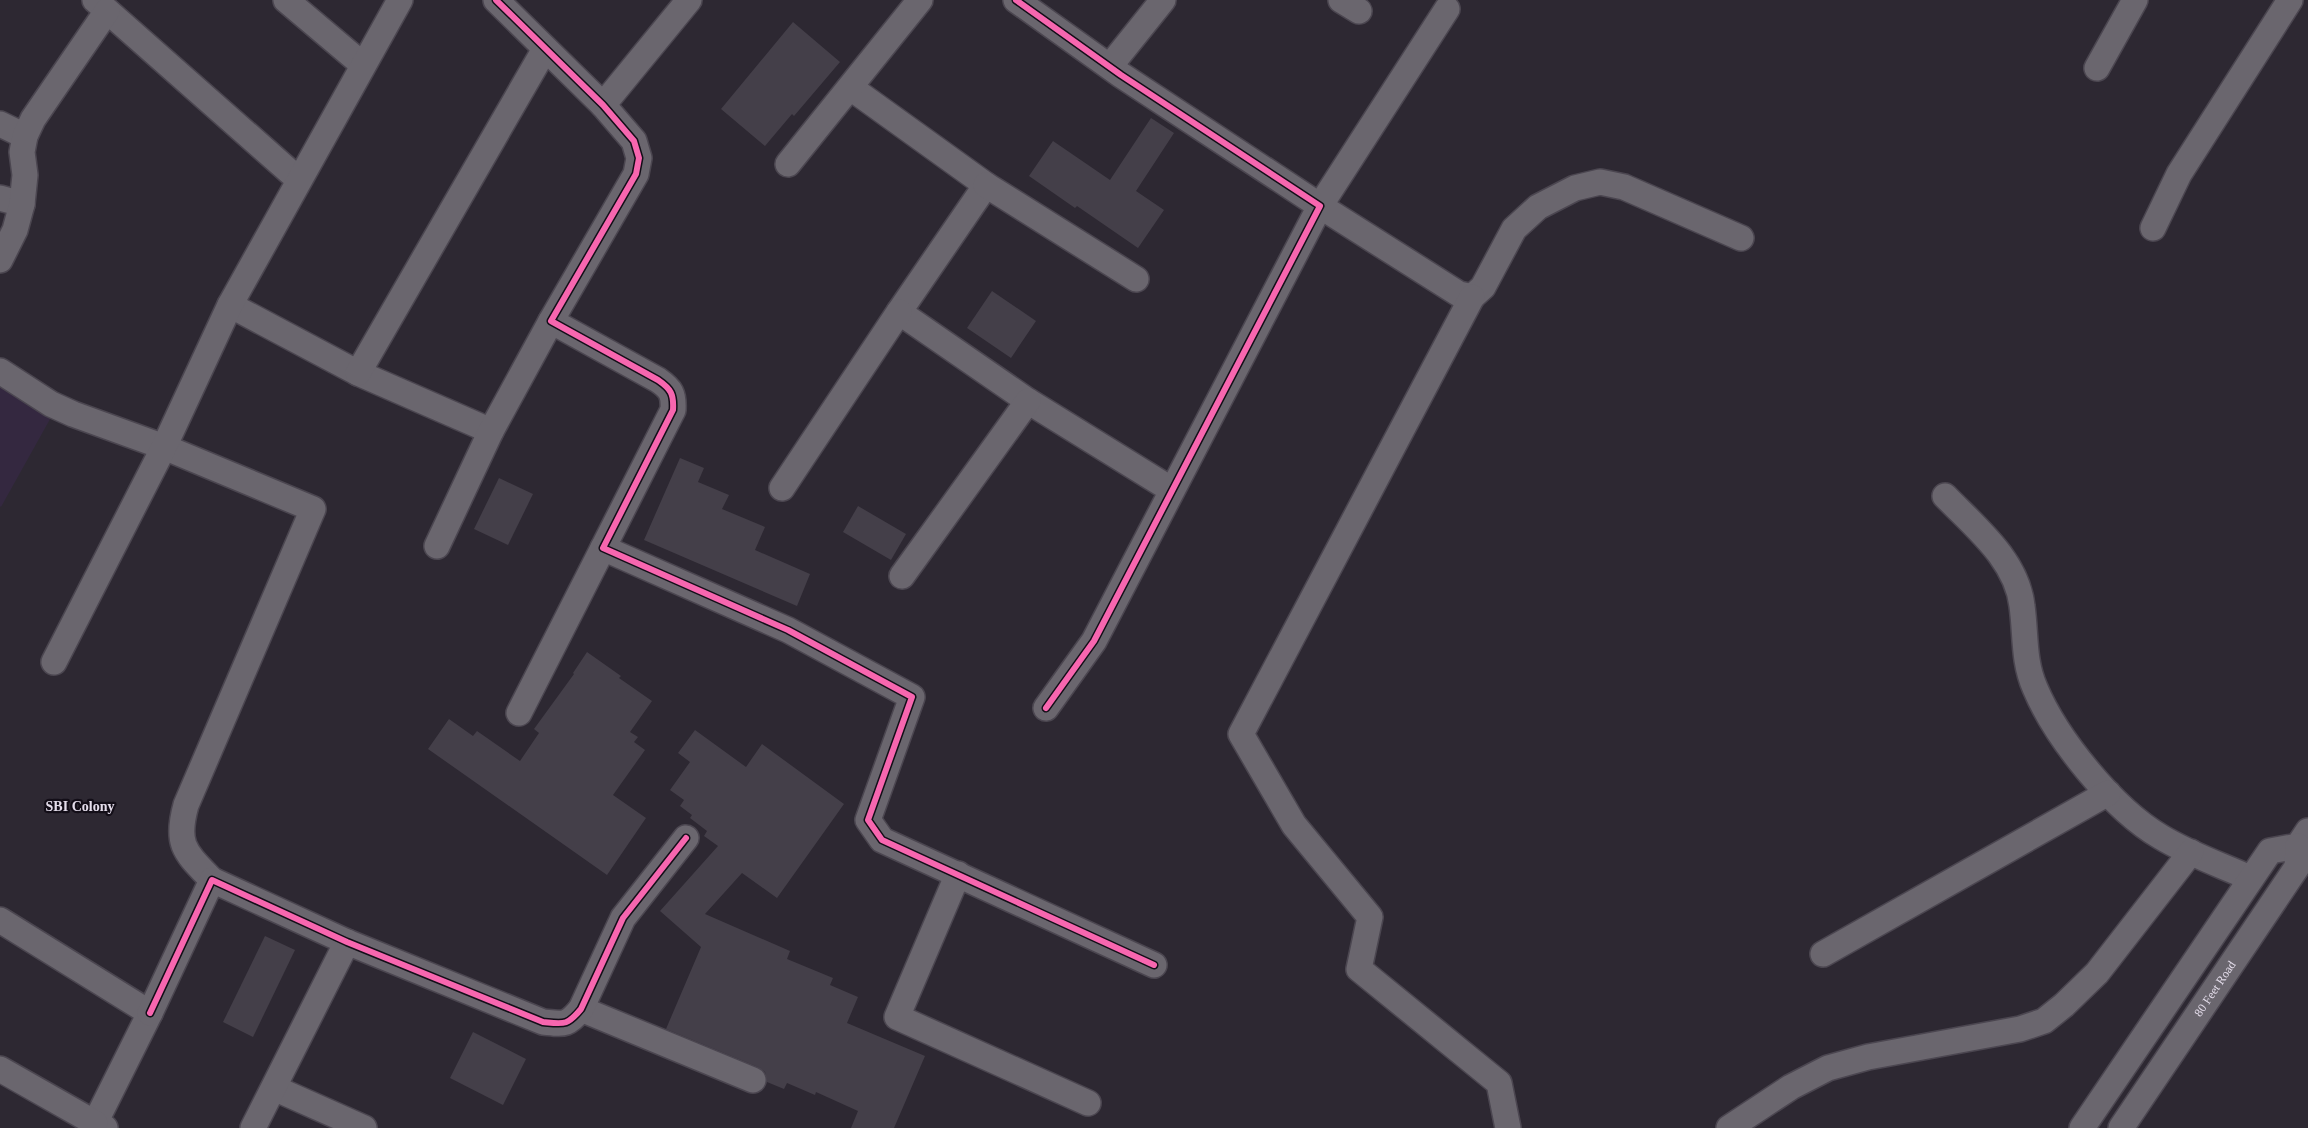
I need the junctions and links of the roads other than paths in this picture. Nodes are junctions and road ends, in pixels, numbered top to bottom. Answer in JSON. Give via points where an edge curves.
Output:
{"nodes":[{"id":1,"x":286,"y":0,"type":"edge"},
{"id":2,"x":400,"y":0,"type":"edge"},
{"id":3,"x":496,"y":0,"type":"edge"},
{"id":4,"x":689,"y":0,"type":"edge"},
{"id":5,"x":920,"y":0,"type":"edge"},
{"id":6,"x":1016,"y":0,"type":"edge"},
{"id":7,"x":1164,"y":0,"type":"edge"},
{"id":8,"x":2135,"y":0,"type":"edge"},
{"id":9,"x":2290,"y":0,"type":"edge"},
{"id":10,"x":101,"y":5,"type":"edge"},
{"id":11,"x":1447,"y":9,"type":"dead end"},
{"id":12,"x":545,"y":48,"type":"junction"},
{"id":13,"x":363,"y":64,"type":"junction"},
{"id":14,"x":1110,"y":66,"type":"junction"},
{"id":15,"x":2097,"y":68,"type":"dead end"},
{"id":16,"x":851,"y":88,"type":"junction"},
{"id":17,"x":603,"y":105,"type":"junction"},
{"id":18,"x":0,"y":124,"type":"edge"},
{"id":19,"x":25,"y":136,"type":"junction"},
{"id":20,"x":788,"y":164,"type":"dead end"},
{"id":21,"x":299,"y":180,"type":"junction"},
{"id":22,"x":986,"y":185,"type":"junction"},
{"id":23,"x":11,"y":201,"type":"edge"},
{"id":24,"x":1320,"y":206,"type":"junction"},
{"id":25,"x":2154,"y":228,"type":"dead end"},
{"id":26,"x":1742,"y":238,"type":"dead end"},
{"id":27,"x":0,"y":260,"type":"edge"},
{"id":28,"x":1136,"y":280,"type":"dead end"},
{"id":29,"x":1472,"y":297,"type":"junction"},
{"id":30,"x":230,"y":305,"type":"junction"},
{"id":31,"x":899,"y":312,"type":"junction"},
{"id":32,"x":551,"y":320,"type":"junction"},
{"id":33,"x":0,"y":371,"type":"edge"},
{"id":34,"x":358,"y":373,"type":"junction"},
{"id":35,"x":1028,"y":401,"type":"junction"},
{"id":36,"x":491,"y":431,"type":"junction"},
{"id":37,"x":164,"y":447,"type":"junction"},
{"id":38,"x":782,"y":488,"type":"dead end"},
{"id":39,"x":1172,"y":490,"type":"junction"},
{"id":40,"x":1945,"y":496,"type":"dead end"},
{"id":41,"x":437,"y":546,"type":"dead end"},
{"id":42,"x":603,"y":548,"type":"junction"},
{"id":43,"x":902,"y":576,"type":"dead end"},
{"id":44,"x":54,"y":662,"type":"dead end"},
{"id":45,"x":1046,"y":708,"type":"dead end"},
{"id":46,"x":519,"y":713,"type":"dead end"},
{"id":47,"x":2108,"y":793,"type":"junction"},
{"id":48,"x":686,"y":838,"type":"dead end"},
{"id":49,"x":2303,"y":838,"type":"edge"},
{"id":50,"x":2191,"y":852,"type":"junction"},
{"id":51,"x":958,"y":874,"type":"junction"},
{"id":52,"x":2250,"y":878,"type":"junction"},
{"id":53,"x":212,"y":880,"type":"junction"},
{"id":54,"x":2300,"y":880,"type":"edge"},
{"id":55,"x":0,"y":920,"type":"edge"},
{"id":56,"x":347,"y":942,"type":"junction"},
{"id":57,"x":1823,"y":954,"type":"dead end"},
{"id":58,"x":1154,"y":965,"type":"dead end"},
{"id":59,"x":582,"y":1008,"type":"junction"},
{"id":60,"x":150,"y":1013,"type":"junction"},
{"id":61,"x":0,"y":1069,"type":"edge"},
{"id":62,"x":753,"y":1080,"type":"dead end"},
{"id":63,"x":274,"y":1088,"type":"junction"},
{"id":64,"x":1088,"y":1103,"type":"dead end"},
{"id":65,"x":100,"y":1125,"type":"edge"},
{"id":66,"x":253,"y":1128,"type":"edge"},
{"id":67,"x":364,"y":1128,"type":"edge"},
{"id":68,"x":1508,"y":1128,"type":"edge"},
{"id":69,"x":1729,"y":1128,"type":"edge"},
{"id":70,"x":2082,"y":1128,"type":"edge"},
{"id":71,"x":2121,"y":1128,"type":"edge"}],
"edges":[{"from":1,"to":13,"type":"street"},
{"from":2,"to":13,"type":"street"},
{"from":3,"to":12,"type":"street"},
{"from":4,"to":17,"type":"street"},
{"from":5,"to":16,"type":"street"},
{"from":6,"to":14,"type":"street"},
{"from":7,"to":14,"type":"street"},
{"from":8,"to":15,"type":"street"},
{"from":9,"to":25,"type":"street","via":[[2179,174]]},
{"from":10,"to":19,"type":"street"},
{"from":10,"to":21,"type":"street"},
{"from":11,"to":24,"type":"street"},
{"from":12,"to":17,"type":"street"},
{"from":12,"to":34,"type":"street"},
{"from":13,"to":21,"type":"street"},
{"from":14,"to":24,"type":"street"},
{"from":16,"to":20,"type":"street"},
{"from":16,"to":22,"type":"street"},
{"from":17,"to":32,"type":"street","via":[[634,141],[639,158],[636,174]]},
{"from":18,"to":19,"type":"street"},
{"from":19,"to":23,"type":"street","via":[[22,152],[25,175]]},
{"from":21,"to":30,"type":"street"},
{"from":22,"to":28,"type":"street"},
{"from":22,"to":31,"type":"street"},
{"from":23,"to":27,"type":"street","via":[[15,230]]},
{"from":24,"to":29,"type":"street","via":[[1459,294]]},
{"from":24,"to":39,"type":"street"},
{"from":26,"to":29,"type":"street","via":[[1624,187],[1600,182],[1575,188],[1538,207],[1514,228],[1483,287]]},
{"from":29,"to":68,"type":"street","via":[[1241,734],[1294,825],[1370,917],[1359,968],[1500,1083]]},
{"from":30,"to":34,"type":"street"},
{"from":30,"to":37,"type":"street"},
{"from":31,"to":35,"type":"street"},
{"from":31,"to":38,"type":"street"},
{"from":32,"to":36,"type":"street"},
{"from":32,"to":42,"type":"street","via":[[658,380],[670,388],[674,397],[673,410]]},
{"from":33,"to":37,"type":"street","via":[[51,404]]},
{"from":34,"to":36,"type":"street"},
{"from":35,"to":39,"type":"street"},
{"from":35,"to":43,"type":"street"},
{"from":36,"to":41,"type":"street"},
{"from":37,"to":44,"type":"street"},
{"from":37,"to":53,"type":"street","via":[[313,508],[181,823],[181,839],[189,856]]},
{"from":39,"to":45,"type":"street","via":[[1094,641]]},
{"from":40,"to":47,"type":"street","via":[[2000,554],[2014,576],[2022,604],[2025,658],[2035,688],[2090,776]]},
{"from":42,"to":46,"type":"street"},
{"from":42,"to":51,"type":"street","via":[[788,630],[912,697],[868,820],[882,840]]},
{"from":47,"to":50,"type":"street","via":[[2160,836]]},
{"from":47,"to":57,"type":"street"},
{"from":48,"to":59,"type":"street","via":[[623,918]]},
{"from":49,"to":52,"type":"street","via":[[2270,851]]},
{"from":49,"to":54,"type":"street","name":"80 Feet Road","via":[[2297,868]]},
{"from":50,"to":52,"type":"street"},
{"from":50,"to":69,"type":"street","via":[[2097,972],[2044,1021],[2020,1029],[1868,1057],[1828,1068],[1791,1086]]},
{"from":51,"to":58,"type":"street"},
{"from":51,"to":64,"type":"street","via":[[897,1017]]},
{"from":52,"to":70,"type":"street"},
{"from":53,"to":56,"type":"street"},
{"from":53,"to":60,"type":"street"},
{"from":54,"to":71,"type":"street","name":"80 Feet Road"},
{"from":55,"to":60,"type":"street"},
{"from":56,"to":59,"type":"street","via":[[542,1022],[571,1021]]},
{"from":56,"to":63,"type":"street"},
{"from":59,"to":62,"type":"street"},
{"from":60,"to":65,"type":"street"},
{"from":61,"to":65,"type":"street"},
{"from":63,"to":66,"type":"street"},
{"from":63,"to":67,"type":"street"}]}
